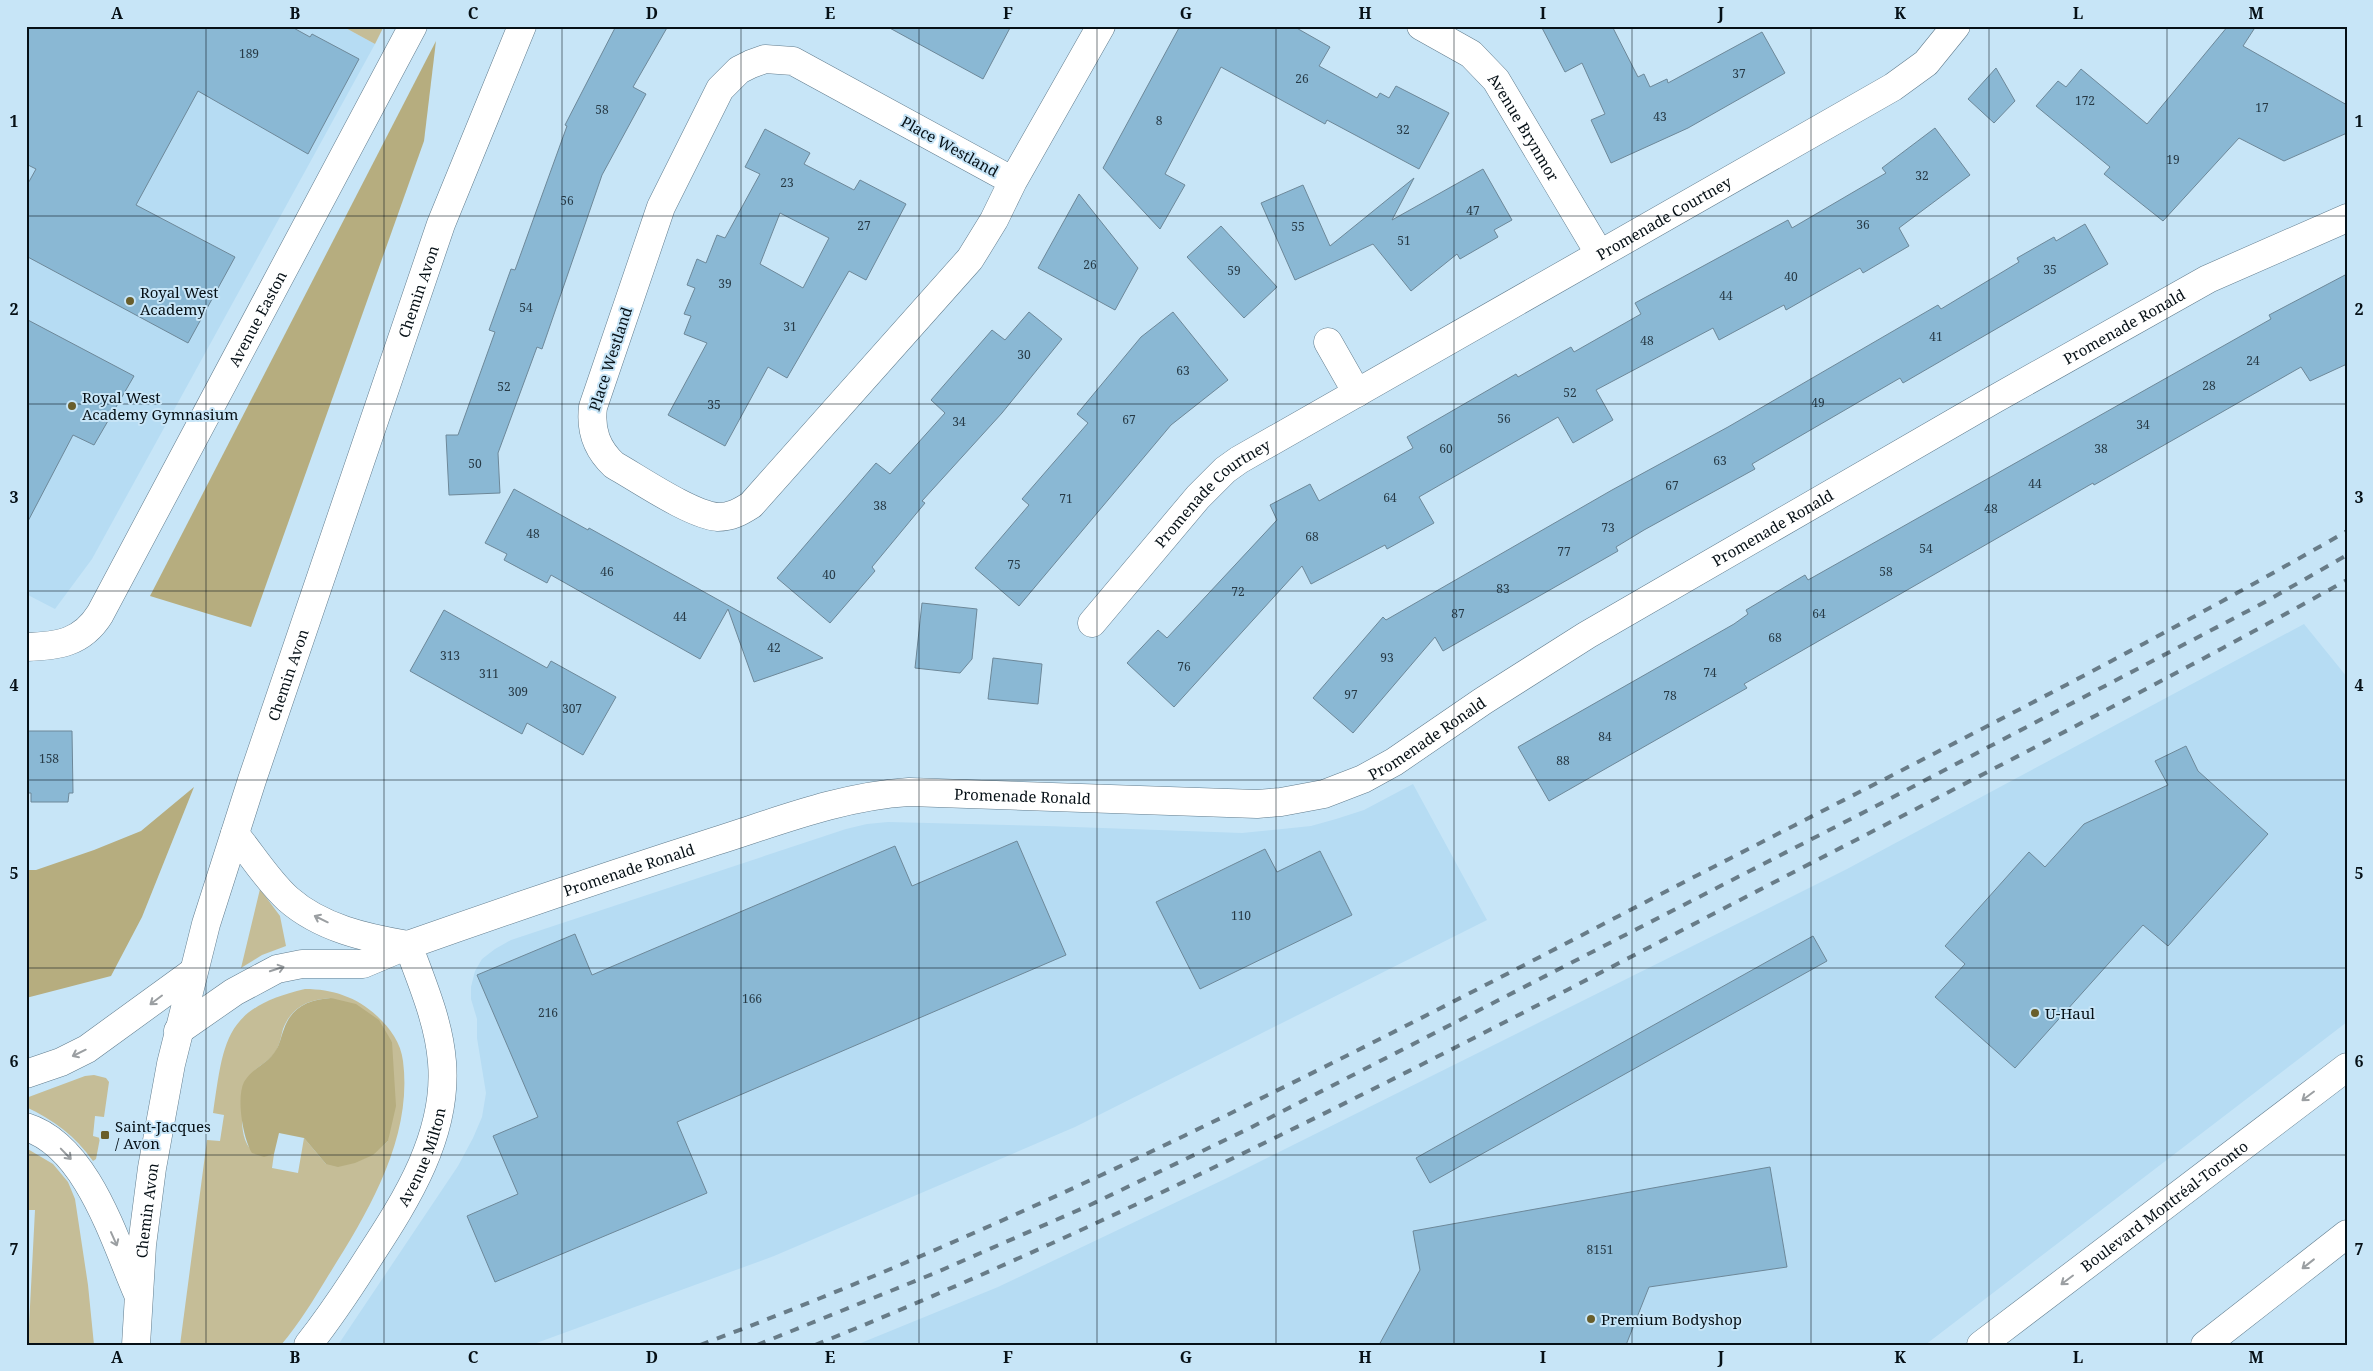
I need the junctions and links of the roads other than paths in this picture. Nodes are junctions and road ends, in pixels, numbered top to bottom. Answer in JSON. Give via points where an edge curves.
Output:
{"nodes":[{"id":1,"x":413,"y":26,"type":"edge"},
{"id":2,"x":522,"y":26,"type":"edge"},
{"id":3,"x":1101,"y":26,"type":"edge"},
{"id":4,"x":1421,"y":26,"type":"edge"},
{"id":5,"x":1956,"y":26,"type":"edge"},
{"id":6,"x":1013,"y":181,"type":"junction"},
{"id":7,"x":2347,"y":218,"type":"edge"},
{"id":8,"x":1599,"y":253,"type":"junction"},
{"id":9,"x":1328,"y":342,"type":"dead end"},
{"id":10,"x":1357,"y":392,"type":"junction"},
{"id":11,"x":1092,"y":623,"type":"dead end"},
{"id":12,"x":26,"y":646,"type":"edge"},
{"id":13,"x":235,"y":834,"type":"junction"},
{"id":14,"x":408,"y":945,"type":"junction"},
{"id":15,"x":193,"y":972,"type":"junction"},
{"id":16,"x":178,"y":1031,"type":"junction"},
{"id":17,"x":2347,"y":1067,"type":"edge"},
{"id":18,"x":26,"y":1074,"type":"edge"},
{"id":19,"x":26,"y":1127,"type":"edge"},
{"id":20,"x":2347,"y":1234,"type":"edge"},
{"id":21,"x":139,"y":1296,"type":"junction"},
{"id":22,"x":136,"y":1345,"type":"edge"},
{"id":23,"x":308,"y":1345,"type":"edge"},
{"id":24,"x":1981,"y":1345,"type":"edge"},
{"id":25,"x":2205,"y":1345,"type":"edge"}],
"edges":[{"from":1,"to":12,"type":"main road","name":"Avenue Easton","via":[[100,614],[89,630],[69,642]]},
{"from":2,"to":13,"type":"main road","name":"Chemin Avon","via":[[440,224]]},
{"from":3,"to":6,"type":"main road","name":"Place Westland"},
{"from":4,"to":8,"type":"main road","name":"Avenue Brynmor","via":[[1471,54],[1496,80]]},
{"from":5,"to":8,"type":"main road","name":"Promenade Courtney","via":[[1926,63],[1893,87]]},
{"from":6,"to":6,"type":"main road","name":"Place Westland","via":[[982,241],[953,279],[745,509],[728,516],[707,515],[614,465],[604,456],[594,435],[593,407],[650,238],[682,161],[720,90],[739,70],[765,59],[793,60]]},
{"from":7,"to":14,"type":"main road","name":"Promenade Ronald","via":[[2208,279],[1993,400],[1587,635],[1394,762],[1344,787],[1305,798],[1258,804],[909,792],[869,795],[633,868]]},
{"from":8,"to":10,"type":"main road","name":"Promenade Courtney"},
{"from":9,"to":10,"type":"main road"},
{"from":10,"to":11,"type":"main road","name":"Promenade Courtney","via":[[1225,470],[1153,548]]},
{"from":14,"to":13,"type":"main road","one_way":true,"via":[[357,936],[301,909],[278,889]]},
{"from":13,"to":15,"type":"main road","name":"Chemin Avon"},
{"from":16,"to":14,"type":"main road","name":"Promenade Ronald","one_way":true,"via":[[234,992],[277,969],[308,963],[363,964]]},
{"from":14,"to":23,"type":"main road","name":"Avenue Milton","via":[[439,1041],[443,1081],[439,1114],[427,1152],[396,1214]]},
{"from":15,"to":16,"type":"main road","name":"Chemin Avon"},
{"from":15,"to":18,"type":"main road","one_way":true,"via":[[87,1049]]},
{"from":16,"to":21,"type":"main road","name":"Chemin Avon","via":[[152,1168]]},
{"from":17,"to":24,"type":"main road","name":"Boulevard Montréal-Toronto","one_way":true},
{"from":19,"to":21,"type":"main road","one_way":true,"via":[[48,1138],[76,1165],[94,1194]]},
{"from":20,"to":25,"type":"main road","one_way":true},
{"from":21,"to":22,"type":"main road","name":"Chemin Avon"}]}
